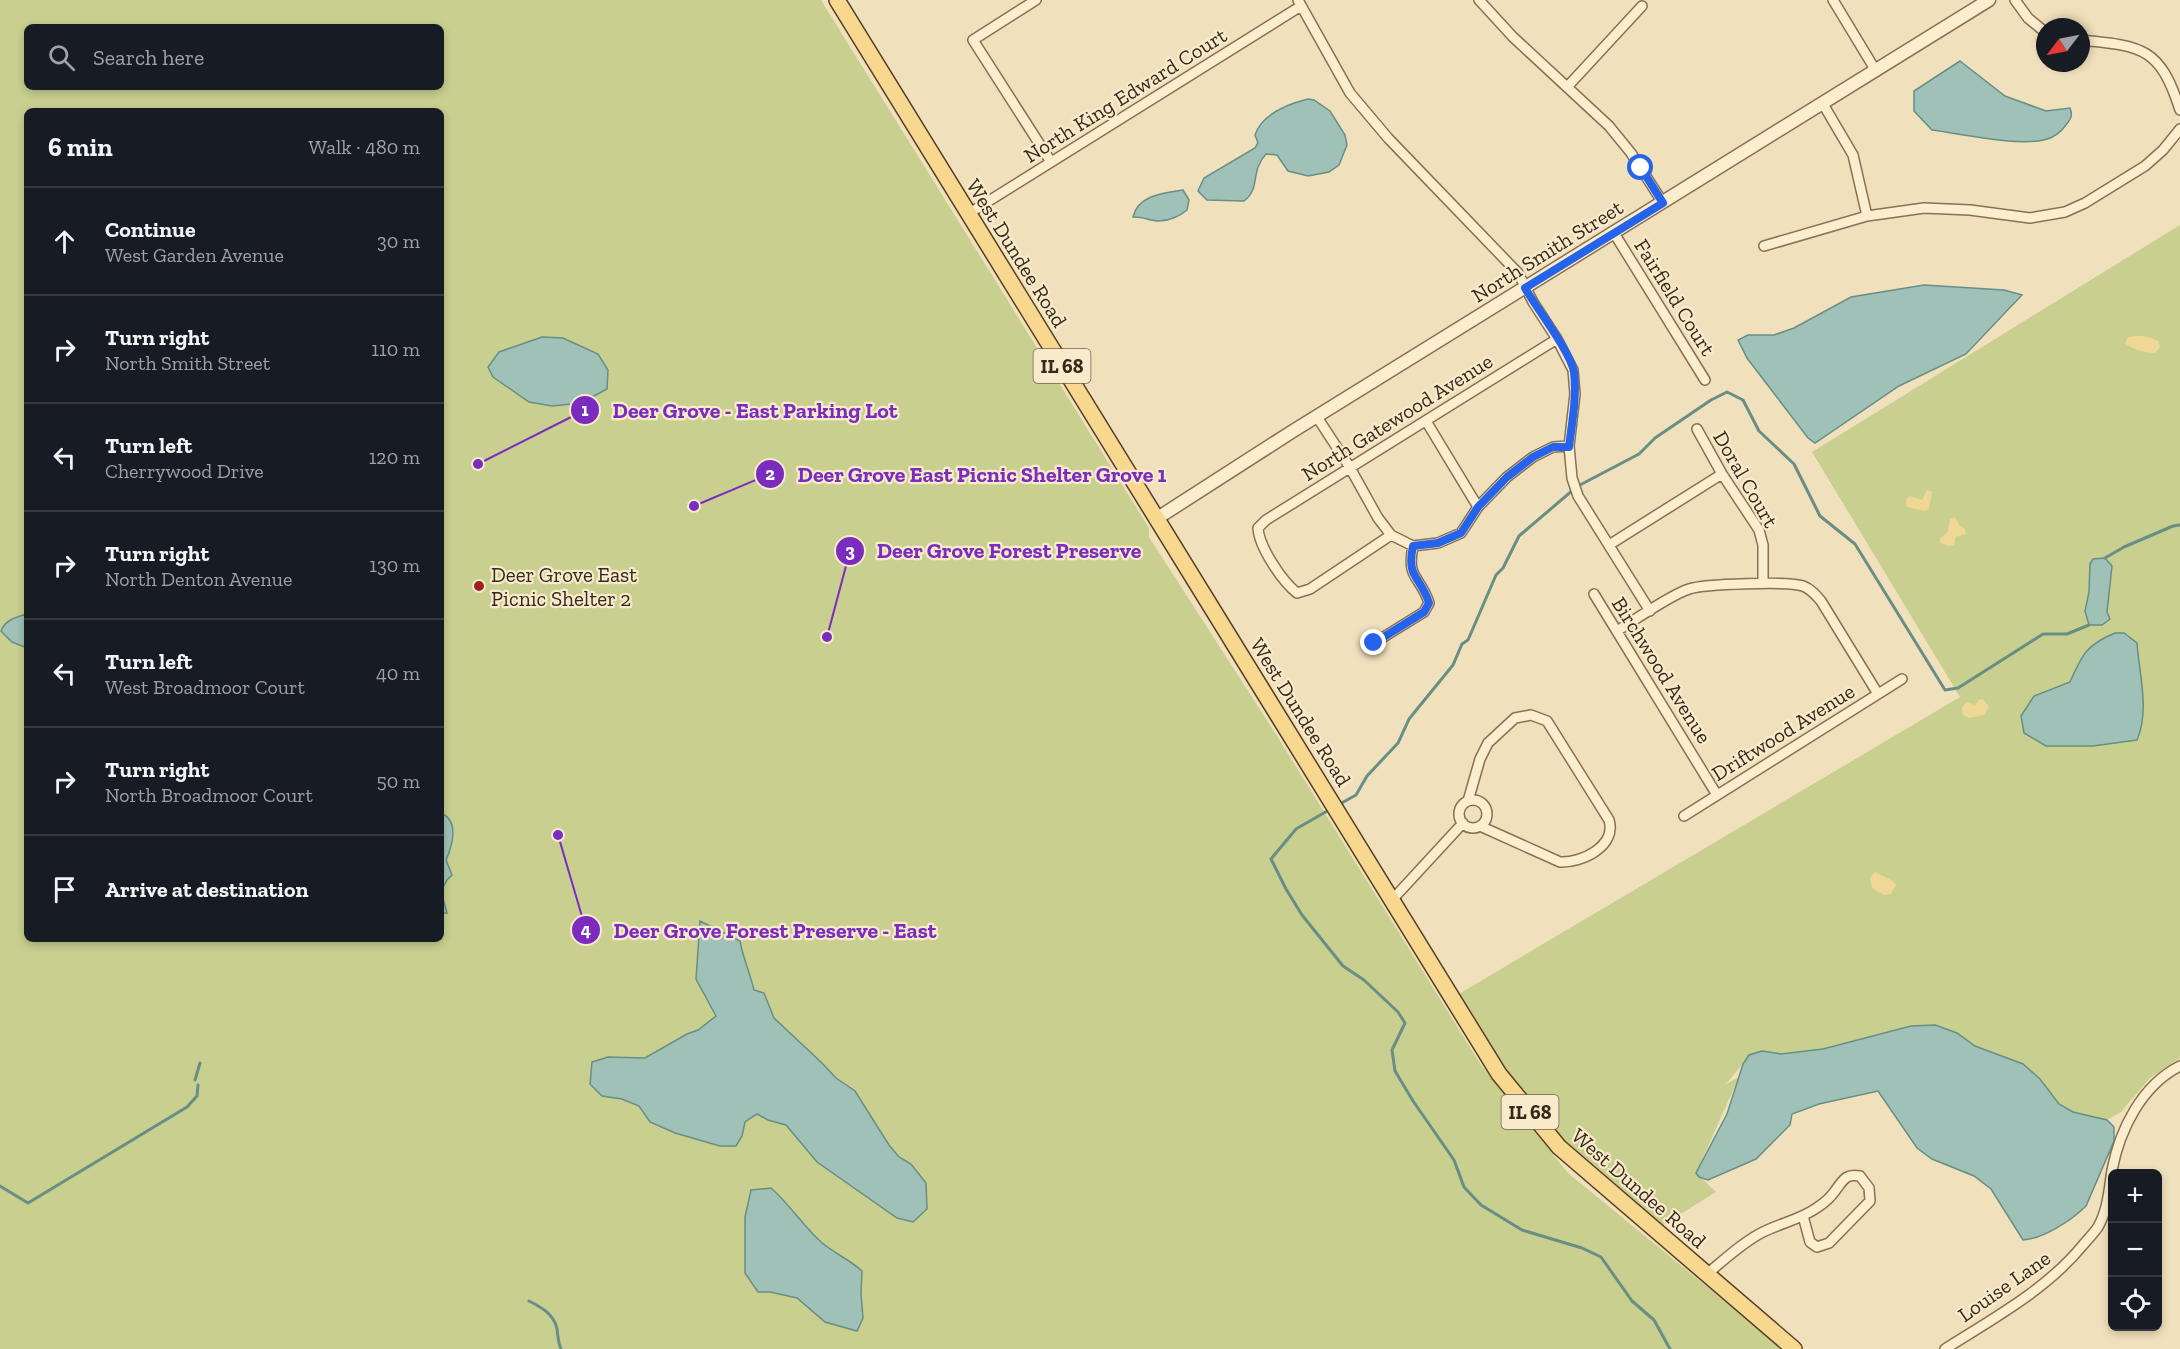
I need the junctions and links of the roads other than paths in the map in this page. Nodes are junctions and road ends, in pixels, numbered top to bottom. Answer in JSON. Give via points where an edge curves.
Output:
{"nodes":[{"id":1,"x":837,"y":0,"type":"edge"},
{"id":2,"x":1036,"y":0,"type":"edge"},
{"id":3,"x":1479,"y":0,"type":"edge"},
{"id":4,"x":1833,"y":0,"type":"edge"},
{"id":5,"x":1989,"y":0,"type":"edge"},
{"id":6,"x":2015,"y":0,"type":"edge"},
{"id":7,"x":1299,"y":3,"type":"edge"},
{"id":8,"x":1642,"y":6,"type":"dead end"},
{"id":9,"x":2036,"y":25,"type":"edge"},
{"id":10,"x":2090,"y":41,"type":"edge"},
{"id":11,"x":1876,"y":70,"type":"junction"},
{"id":12,"x":1568,"y":86,"type":"junction"},
{"id":13,"x":1822,"y":104,"type":"junction"},
{"id":14,"x":2180,"y":110,"type":"edge"},
{"id":15,"x":2180,"y":129,"type":"edge"},
{"id":16,"x":1051,"y":162,"type":"junction"},
{"id":17,"x":1663,"y":203,"type":"junction"},
{"id":18,"x":968,"y":214,"type":"junction"},
{"id":19,"x":1867,"y":216,"type":"junction"},
{"id":20,"x":1614,"y":233,"type":"junction"},
{"id":21,"x":1764,"y":246,"type":"dead end"},
{"id":22,"x":1525,"y":288,"type":"junction"},
{"id":23,"x":1557,"y":339,"type":"junction"},
{"id":24,"x":1706,"y":380,"type":"dead end"},
{"id":25,"x":1317,"y":417,"type":"junction"},
{"id":26,"x":1426,"y":421,"type":"junction"},
{"id":27,"x":1697,"y":429,"type":"dead end"},
{"id":28,"x":1569,"y":447,"type":"junction"},
{"id":29,"x":1350,"y":466,"type":"junction"},
{"id":30,"x":1722,"y":474,"type":"junction"},
{"id":31,"x":1478,"y":507,"type":"junction"},
{"id":32,"x":1156,"y":519,"type":"junction"},
{"id":33,"x":1391,"y":535,"type":"junction"},
{"id":34,"x":1609,"y":545,"type":"junction"},
{"id":35,"x":1413,"y":546,"type":"junction"},
{"id":36,"x":1763,"y":583,"type":"junction"},
{"id":37,"x":1594,"y":594,"type":"dead end"},
{"id":38,"x":1650,"y":611,"type":"junction"},
{"id":39,"x":1617,"y":631,"type":"junction"},
{"id":40,"x":1374,"y":643,"type":"dead end"},
{"id":41,"x":1902,"y":679,"type":"dead end"},
{"id":42,"x":1878,"y":694,"type":"junction"},
{"id":43,"x":1718,"y":795,"type":"junction"},
{"id":44,"x":1468,"y":801,"type":"junction"},
{"id":45,"x":1684,"y":816,"type":"dead end"},
{"id":46,"x":1463,"y":823,"type":"junction"},
{"id":47,"x":1480,"y":826,"type":"junction"},
{"id":48,"x":1392,"y":900,"type":"junction"},
{"id":49,"x":2180,"y":1066,"type":"edge"},
{"id":50,"x":1803,"y":1216,"type":"junction"},
{"id":51,"x":1707,"y":1274,"type":"junction"},
{"id":52,"x":1794,"y":1349,"type":"edge"},
{"id":53,"x":1945,"y":1349,"type":"edge"}],
"edges":[{"from":1,"to":18,"type":"main road","name":"West Dundee Road","number":"IL 68"},
{"from":2,"to":16,"type":"street","via":[[973,39]]},
{"from":3,"to":12,"type":"street","via":[[1513,38]]},
{"from":4,"to":11,"type":"street"},
{"from":5,"to":11,"type":"street","name":"North Smith Street"},
{"from":6,"to":9,"type":"street"},
{"from":7,"to":16,"type":"street","name":"North King Edward Court"},
{"from":7,"to":22,"type":"street","via":[[1340,77],[1365,111],[1518,273]]},
{"from":8,"to":12,"type":"street"},
{"from":10,"to":14,"type":"street","via":[[2127,45],[2146,55],[2165,72]]},
{"from":11,"to":13,"type":"street","name":"North Smith Street"},
{"from":12,"to":17,"type":"street","via":[[1616,135]]},
{"from":13,"to":17,"type":"street","name":"North Smith Street"},
{"from":13,"to":19,"type":"street","via":[[1853,155]]},
{"from":15,"to":19,"type":"street","via":[[2145,166],[2065,212],[2030,218],[1924,208]]},
{"from":16,"to":18,"type":"street","name":"North King Edward Court"},
{"from":17,"to":20,"type":"street","name":"North Smith Street"},
{"from":18,"to":32,"type":"main road","name":"West Dundee Road","number":"IL 68"},
{"from":19,"to":21,"type":"street"},
{"from":20,"to":22,"type":"street","name":"North Smith Street"},
{"from":20,"to":24,"type":"street","name":"Fairfield Court"},
{"from":22,"to":23,"type":"street"},
{"from":22,"to":25,"type":"street","name":"North Smith Street"},
{"from":23,"to":26,"type":"street","name":"North Gatewood Avenue"},
{"from":23,"to":28,"type":"street","via":[[1573,370],[1575,394]]},
{"from":25,"to":29,"type":"street"},
{"from":25,"to":32,"type":"street","name":"North Smith Street"},
{"from":26,"to":29,"type":"street","name":"North Gatewood Avenue"},
{"from":26,"to":31,"type":"street"},
{"from":27,"to":30,"type":"street","name":"Doral Court"},
{"from":28,"to":31,"type":"street","via":[[1553,447],[1533,457]]},
{"from":28,"to":34,"type":"street","via":[[1578,496]]},
{"from":29,"to":33,"type":"street"},
{"from":29,"to":33,"type":"street","name":"North Gatewood Avenue","via":[[1266,520],[1258,528],[1259,539],[1297,593],[1310,589]]},
{"from":30,"to":34,"type":"street"},
{"from":30,"to":36,"type":"street","name":"Doral Court","via":[[1759,531]]},
{"from":31,"to":35,"type":"street","via":[[1461,533],[1438,543]]},
{"from":32,"to":48,"type":"main road","name":"West Dundee Road","number":"IL 68"},
{"from":33,"to":35,"type":"street"},
{"from":34,"to":38,"type":"street"},
{"from":35,"to":40,"type":"street","via":[[1413,575],[1429,603],[1424,612]]},
{"from":36,"to":38,"type":"street","via":[[1695,587]]},
{"from":36,"to":42,"type":"street","via":[[1792,584],[1813,591]]},
{"from":37,"to":39,"type":"street","name":"Birchwood Avenue"},
{"from":38,"to":39,"type":"street"},
{"from":39,"to":43,"type":"street","name":"Birchwood Avenue"},
{"from":41,"to":42,"type":"street","name":"Driftwood Avenue"},
{"from":42,"to":43,"type":"street","name":"Driftwood Avenue"},
{"from":43,"to":45,"type":"street","name":"Driftwood Avenue"},
{"from":44,"to":46,"type":"street","via":[[1460,810]]},
{"from":44,"to":47,"type":"street","via":[[1481,802],[1487,810]]},
{"from":44,"to":47,"type":"street","via":[[1488,743],[1515,718],[1531,715],[1547,721],[1612,829],[1602,847],[1571,863],[1560,862]]},
{"from":46,"to":47,"type":"street","via":[[1471,828]]},
{"from":46,"to":48,"type":"street"},
{"from":48,"to":51,"type":"main road","name":"West Dundee Road","number":"IL 68","via":[[1499,1074],[1558,1147]]},
{"from":49,"to":53,"type":"street","name":"Louise Lane","via":[[2145,1093],[2124,1130],[2112,1168],[2108,1202],[2097,1228],[2065,1267],[2021,1301]]},
{"from":50,"to":50,"type":"street","via":[[1836,1191],[1841,1180],[1852,1175],[1860,1176],[1869,1188],[1870,1201],[1829,1243],[1817,1247],[1810,1242]]},
{"from":50,"to":51,"type":"street","via":[[1761,1233]]},
{"from":51,"to":52,"type":"main road","name":"West Dundee Road","number":"IL 68"}]}
